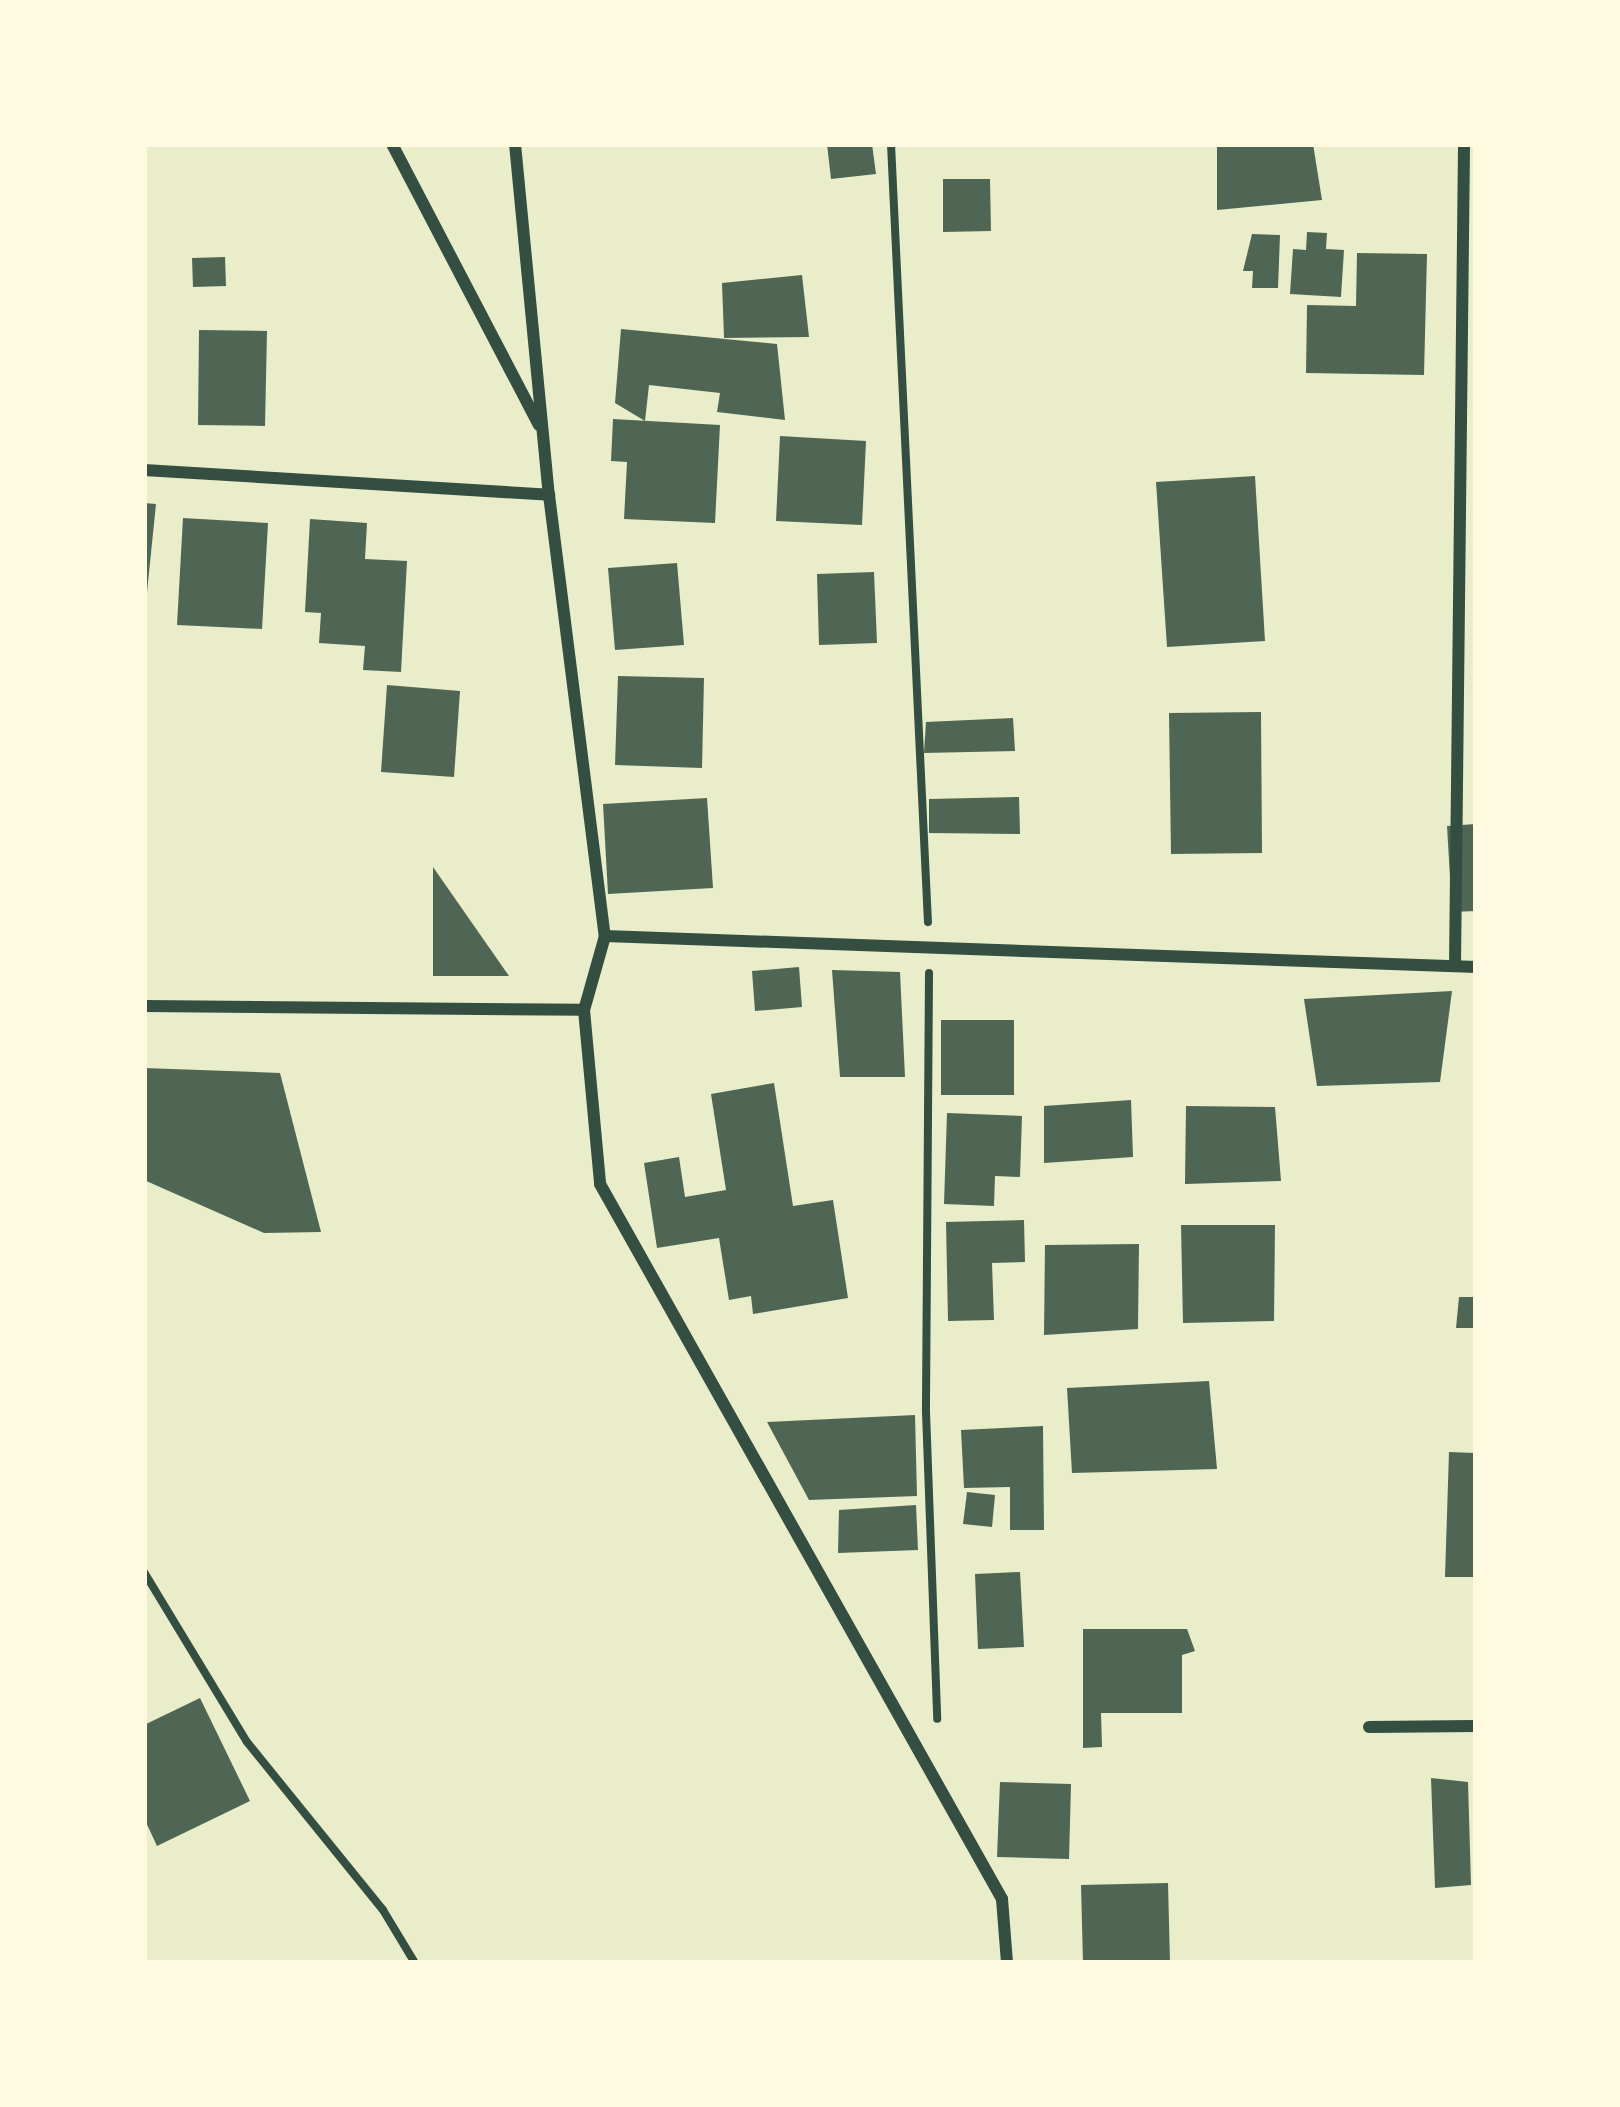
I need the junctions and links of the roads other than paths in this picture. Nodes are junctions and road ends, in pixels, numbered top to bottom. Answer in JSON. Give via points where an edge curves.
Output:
{"nodes":[{"id":1,"x":392,"y":144,"type":"edge"},
{"id":2,"x":515,"y":144,"type":"edge"},
{"id":3,"x":1464,"y":144,"type":"edge"},
{"id":4,"x":542,"y":430,"type":"junction"},
{"id":5,"x":144,"y":470,"type":"edge"},
{"id":6,"x":548,"y":495,"type":"junction"},
{"id":7,"x":605,"y":936,"type":"junction"},
{"id":8,"x":1455,"y":966,"type":"junction"},
{"id":9,"x":1476,"y":967,"type":"edge"},
{"id":10,"x":144,"y":1006,"type":"edge"},
{"id":11,"x":584,"y":1010,"type":"junction"},
{"id":12,"x":1476,"y":1726,"type":"edge"},
{"id":13,"x":1369,"y":1727,"type":"dead end"},
{"id":14,"x":1007,"y":1963,"type":"edge"}],
"edges":[{"from":1,"to":4,"type":"street"},
{"from":2,"to":4,"type":"street"},
{"from":3,"to":8,"type":"street"},
{"from":4,"to":6,"type":"street"},
{"from":5,"to":6,"type":"street"},
{"from":6,"to":7,"type":"street"},
{"from":7,"to":8,"type":"street"},
{"from":7,"to":11,"type":"street"},
{"from":8,"to":9,"type":"street"},
{"from":10,"to":11,"type":"street"},
{"from":11,"to":14,"type":"street","via":[[600,1184],[1002,1900]]},
{"from":12,"to":13,"type":"street"}]}
